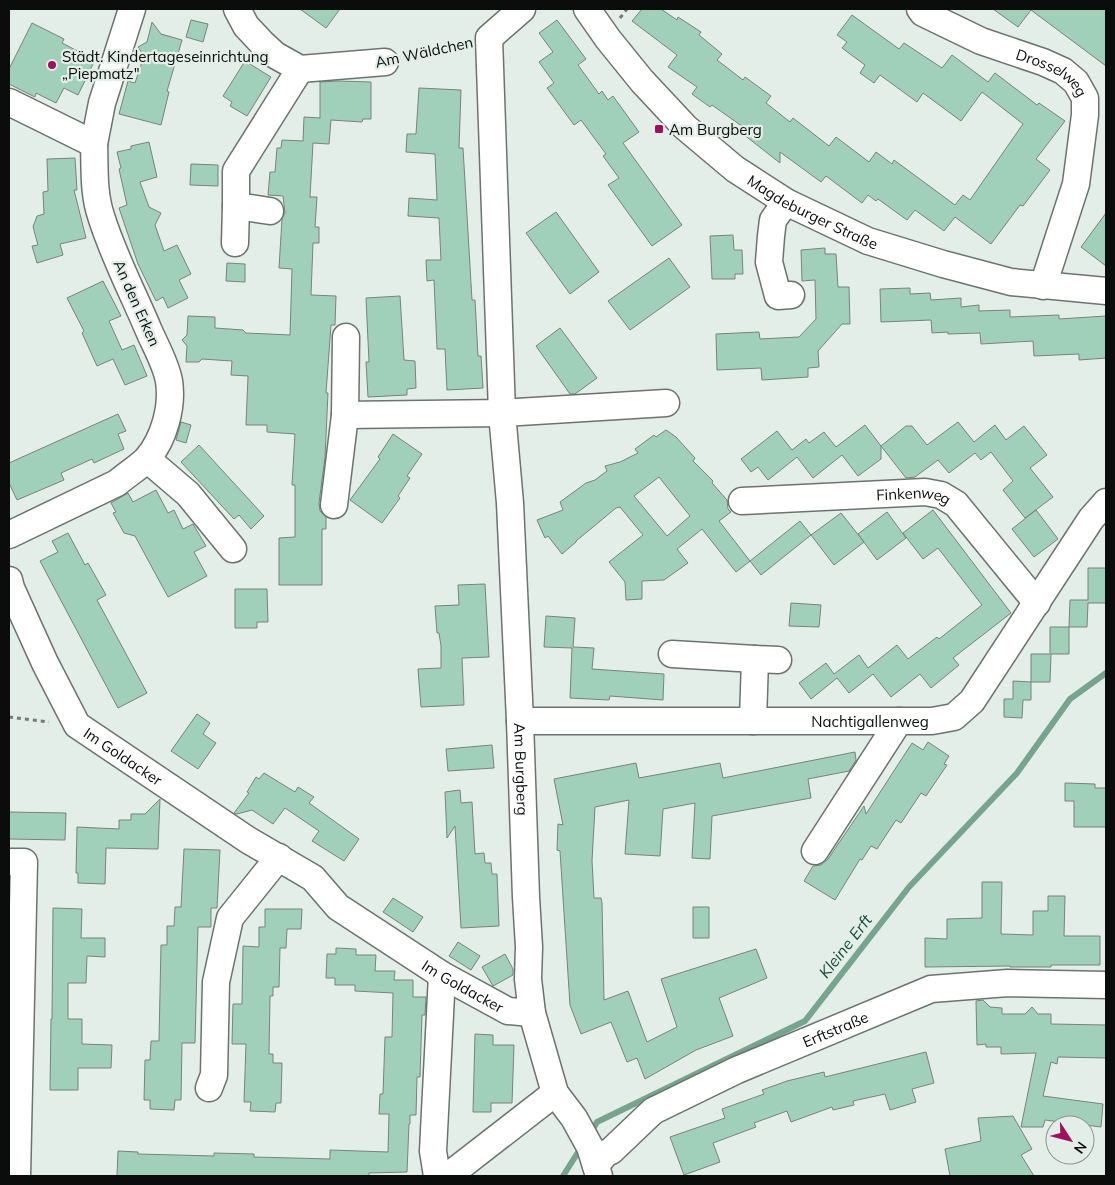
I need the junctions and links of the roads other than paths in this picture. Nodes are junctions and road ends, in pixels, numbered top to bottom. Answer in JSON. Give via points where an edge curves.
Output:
{"nodes":[{"id":1,"x":132,"y":9,"type":"edge"},
{"id":2,"x":237,"y":9,"type":"edge"},
{"id":3,"x":522,"y":9,"type":"edge"},
{"id":4,"x":587,"y":9,"type":"edge"},
{"id":5,"x":920,"y":9,"type":"edge"},
{"id":6,"x":386,"y":62,"type":"road end"},
{"id":7,"x":300,"y":69,"type":"junction"},
{"id":8,"x":9,"y":102,"type":"edge"},
{"id":9,"x":94,"y":144,"type":"junction"},
{"id":10,"x":786,"y":202,"type":"junction"},
{"id":11,"x":236,"y":206,"type":"junction"},
{"id":12,"x":270,"y":212,"type":"dead end"},
{"id":13,"x":235,"y":243,"type":"dead end"},
{"id":14,"x":1042,"y":286,"type":"junction"},
{"id":15,"x":1106,"y":291,"type":"edge"},
{"id":16,"x":791,"y":295,"type":"dead end"},
{"id":17,"x":346,"y":337,"type":"dead end"},
{"id":18,"x":666,"y":403,"type":"dead end"},
{"id":19,"x":502,"y":413,"type":"junction"},
{"id":20,"x":344,"y":415,"type":"junction"},
{"id":21,"x":147,"y":459,"type":"junction"},
{"id":22,"x":742,"y":502,"type":"dead end"},
{"id":23,"x":1106,"y":502,"type":"edge"},
{"id":24,"x":334,"y":505,"type":"dead end"},
{"id":25,"x":9,"y":535,"type":"edge"},
{"id":26,"x":233,"y":549,"type":"dead end"},
{"id":27,"x":9,"y":580,"type":"edge"},
{"id":28,"x":1037,"y":603,"type":"junction"},
{"id":29,"x":672,"y":654,"type":"dead end"},
{"id":30,"x":520,"y":720,"type":"junction"},
{"id":31,"x":753,"y":721,"type":"junction"},
{"id":32,"x":899,"y":721,"type":"junction"},
{"id":33,"x":815,"y":851,"type":"dead end"},
{"id":34,"x":279,"y":857,"type":"junction"},
{"id":35,"x":9,"y":862,"type":"edge"},
{"id":36,"x":442,"y":975,"type":"junction"},
{"id":37,"x":1106,"y":985,"type":"edge"},
{"id":38,"x":532,"y":1013,"type":"junction"},
{"id":39,"x":209,"y":1088,"type":"dead end"},
{"id":40,"x":555,"y":1093,"type":"junction"},
{"id":41,"x":595,"y":1163,"type":"edge"},
{"id":42,"x":17,"y":1176,"type":"edge"},
{"id":43,"x":437,"y":1176,"type":"edge"},
{"id":44,"x":448,"y":1176,"type":"edge"}],
"edges":[{"from":1,"to":9,"type":"street","name":"An den Erken","via":[[102,103]]},
{"from":2,"to":7,"type":"street","via":[[246,26],[262,43],[275,55]]},
{"from":3,"to":19,"type":"street","name":"Am Burgberg","via":[[489,38]]},
{"from":4,"to":10,"type":"street","name":"Magdeburger Straße","via":[[642,81],[685,127],[735,168]]},
{"from":5,"to":14,"type":"street","name":"Drosselweg","via":[[981,41],[1063,71],[1076,82],[1085,98],[1076,184]]},
{"from":6,"to":7,"type":"street","name":"Am Wäldchen"},
{"from":7,"to":11,"type":"street","via":[[236,171]]},
{"from":8,"to":9,"type":"street"},
{"from":9,"to":21,"type":"street","name":"An den Erken","via":[[95,188],[100,215],[169,381],[169,409],[162,436]]},
{"from":10,"to":14,"type":"street","name":"Magdeburger Straße","via":[[868,240],[986,276]]},
{"from":10,"to":16,"type":"street","via":[[773,220],[769,262],[778,296]]},
{"from":11,"to":12,"type":"street"},
{"from":11,"to":13,"type":"street"},
{"from":14,"to":15,"type":"street","name":"Magdeburger Straße"},
{"from":17,"to":20,"type":"street"},
{"from":18,"to":19,"type":"street"},
{"from":19,"to":20,"type":"street"},
{"from":19,"to":30,"type":"street","name":"Am Burgberg","via":[[510,503]]},
{"from":20,"to":24,"type":"street"},
{"from":21,"to":25,"type":"street","name":"An den Erken","via":[[117,483]]},
{"from":21,"to":26,"type":"street","via":[[188,494]]},
{"from":22,"to":28,"type":"street","name":"Finkenweg","via":[[925,492],[942,495],[956,504]]},
{"from":23,"to":28,"type":"street","name":"Nachtigallenweg","via":[[1091,519]]},
{"from":27,"to":34,"type":"street","name":"Im Goldacker","via":[[77,725],[248,840]]},
{"from":28,"to":32,"type":"street","name":"Nachtigallenweg","via":[[972,700],[954,717]]},
{"from":29,"to":31,"type":"street","via":[[766,659]]},
{"from":30,"to":31,"type":"street","name":"Nachtigallenweg"},
{"from":30,"to":38,"type":"street","name":"Am Burgberg","via":[[528,979]]},
{"from":31,"to":32,"type":"street","name":"Nachtigallenweg"},
{"from":32,"to":33,"type":"street"},
{"from":34,"to":36,"type":"street","name":"Im Goldacker","via":[[313,878],[338,907]]},
{"from":34,"to":39,"type":"street","via":[[230,918],[216,982],[214,1076]]},
{"from":35,"to":42,"type":"street","via":[[24,862]]},
{"from":36,"to":38,"type":"street","name":"Im Goldacker","via":[[508,1011]]},
{"from":36,"to":43,"type":"street","via":[[433,1151]]},
{"from":37,"to":41,"type":"street","name":"Erftstraße","via":[[1008,983],[931,989],[737,1070],[653,1111]]},
{"from":38,"to":40,"type":"street","name":"Am Burgberg"},
{"from":40,"to":41,"type":"street","name":"Am Burgberg","via":[[574,1118]]},
{"from":40,"to":44,"type":"street"}]}
